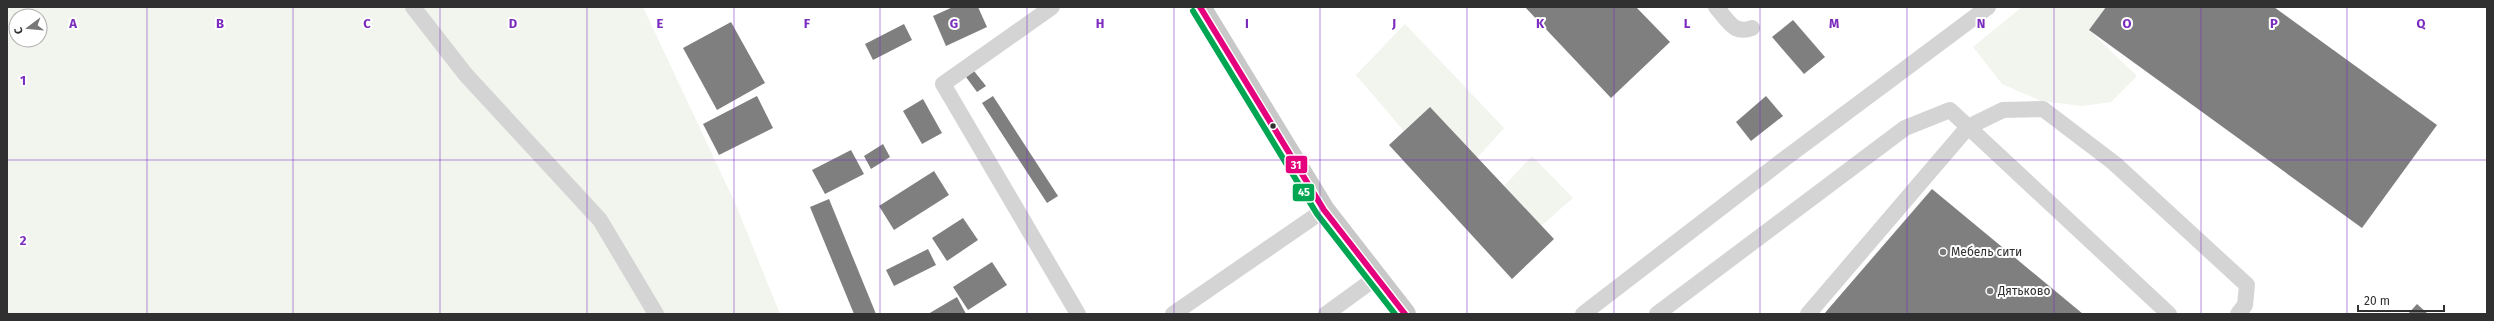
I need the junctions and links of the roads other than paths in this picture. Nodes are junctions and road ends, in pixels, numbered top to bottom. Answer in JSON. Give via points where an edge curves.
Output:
{"nodes":[{"id":1,"x":413,"y":7,"type":"edge"},
{"id":2,"x":1052,"y":7,"type":"edge"},
{"id":3,"x":1200,"y":7,"type":"edge"},
{"id":4,"x":1716,"y":7,"type":"edge"},
{"id":5,"x":1988,"y":7,"type":"edge"},
{"id":6,"x":1752,"y":28,"type":"dead end"},
{"id":7,"x":1968,"y":126,"type":"junction"},
{"id":8,"x":1324,"y":210,"type":"junction"},
{"id":9,"x":1376,"y":277,"type":"junction"},
{"id":10,"x":656,"y":314,"type":"edge"},
{"id":11,"x":1078,"y":314,"type":"edge"},
{"id":12,"x":1172,"y":314,"type":"edge"},
{"id":13,"x":1326,"y":314,"type":"edge"},
{"id":14,"x":1406,"y":314,"type":"edge"},
{"id":15,"x":1583,"y":314,"type":"edge"},
{"id":16,"x":1657,"y":314,"type":"edge"},
{"id":17,"x":1808,"y":314,"type":"edge"},
{"id":18,"x":2169,"y":314,"type":"edge"},
{"id":19,"x":2238,"y":314,"type":"edge"}],
"edges":[{"from":1,"to":10,"type":"lane","via":[[466,75],[600,220]]},
{"from":2,"to":11,"type":"lane","via":[[943,84]]},
{"from":3,"to":8,"type":"main road"},
{"from":4,"to":6,"type":"lane","via":[[1737,30]]},
{"from":5,"to":15,"type":"lane"},
{"from":7,"to":16,"type":"lane","via":[[1950,110],[1905,128]]},
{"from":7,"to":17,"type":"lane"},
{"from":7,"to":18,"type":"lane"},
{"from":7,"to":19,"type":"lane","via":[[2003,110],[2043,109],[2114,163],[2247,285],[2245,305]]},
{"from":8,"to":9,"type":"main road"},
{"from":8,"to":12,"type":"lane"},
{"from":9,"to":13,"type":"lane"},
{"from":9,"to":14,"type":"main road"}]}
